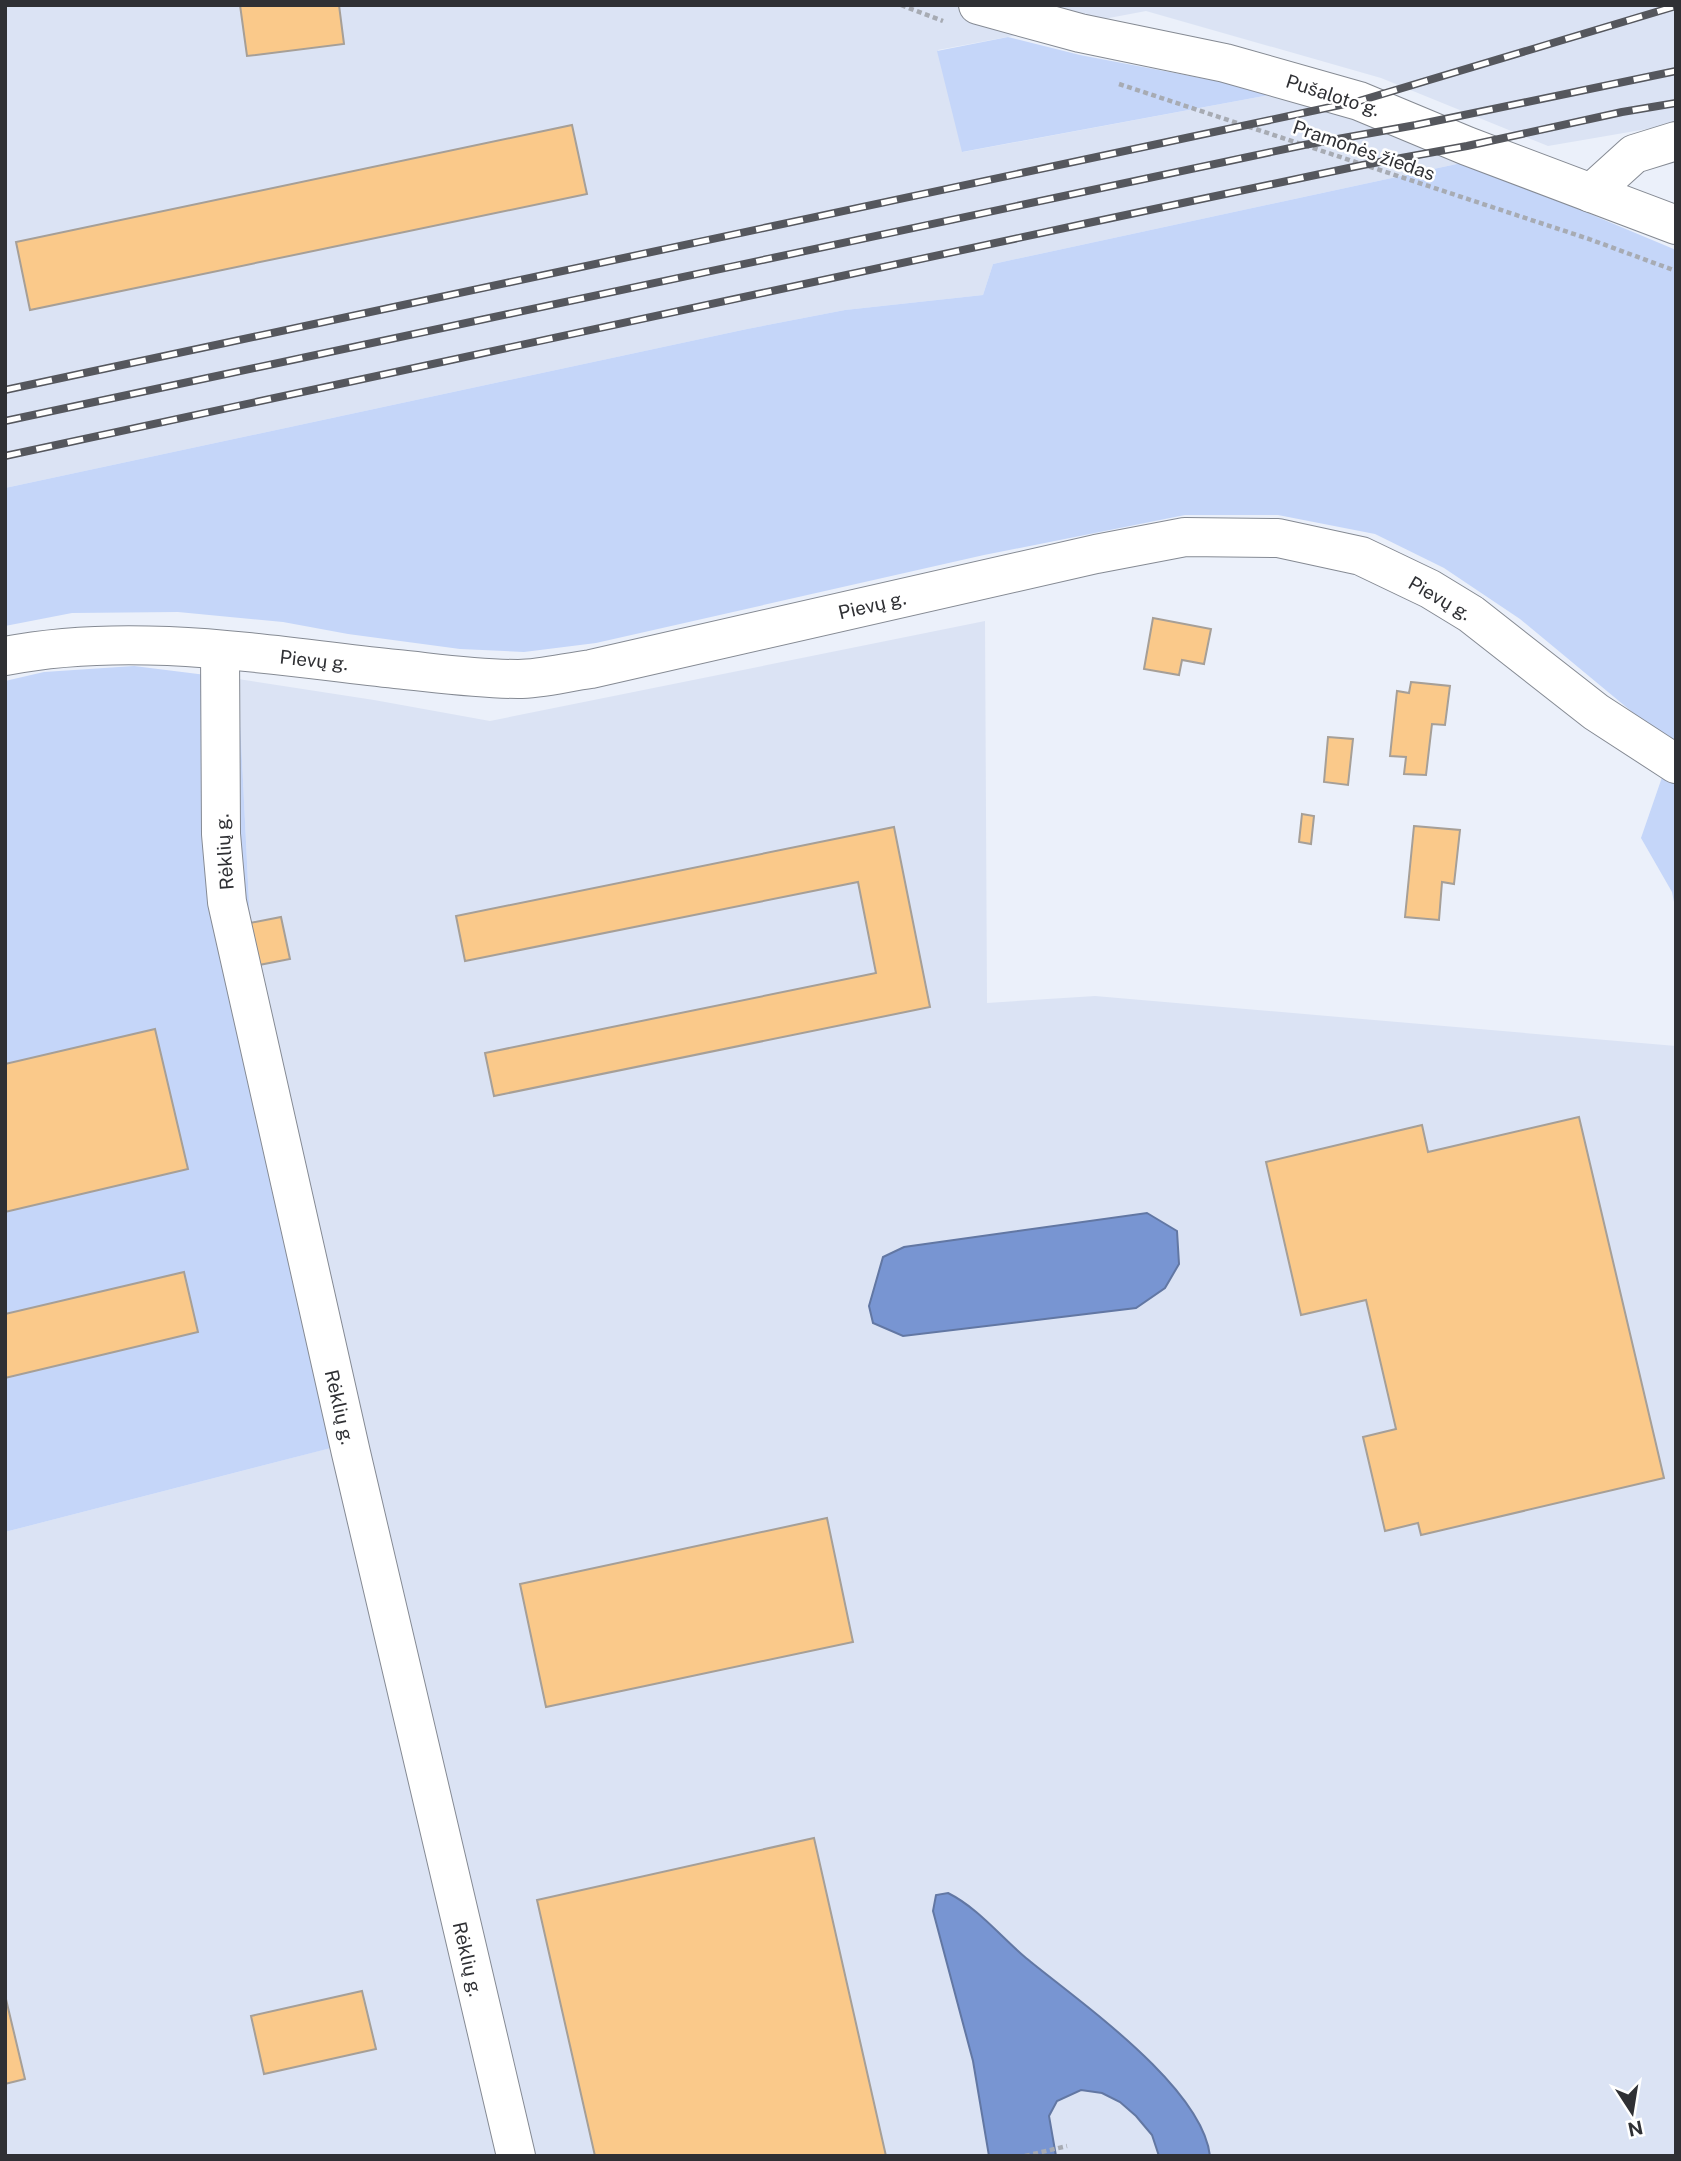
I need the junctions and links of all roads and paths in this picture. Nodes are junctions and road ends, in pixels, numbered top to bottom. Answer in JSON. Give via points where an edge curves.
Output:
{"nodes":[{"id":1,"x":978,"y":5,"type":"edge"},
{"id":2,"x":1118,"y":83,"type":"dead end"},
{"id":3,"x":1676,"y":141,"type":"edge"},
{"id":4,"x":1591,"y":193,"type":"junction"},
{"id":5,"x":1676,"y":225,"type":"edge"},
{"id":6,"x":1676,"y":271,"type":"edge"},
{"id":7,"x":220,"y":650,"type":"junction"},
{"id":8,"x":5,"y":656,"type":"edge"},
{"id":9,"x":1676,"y":764,"type":"edge"},
{"id":10,"x":1068,"y":2146,"type":"dead end"},
{"id":11,"x":516,"y":2156,"type":"edge"},
{"id":12,"x":1025,"y":2156,"type":"edge"}],
"edges":[{"from":1,"to":4,"type":"street","name":"Pušaloto g.","via":[[1080,33],[1225,62],[1359,101]]},
{"from":2,"to":6,"type":"path","name":"Pramonės žiedas"},
{"from":3,"to":4,"type":"street","via":[[1634,154]]},
{"from":4,"to":5,"type":"street","name":"Pušaloto g."},
{"from":7,"to":8,"type":"street","name":"Pievų g.","via":[[130,643]]},
{"from":7,"to":9,"type":"street","name":"Pievų g.","via":[[519,679],[591,669],[1185,537],[1278,538],[1361,556],[1430,589]]},
{"from":7,"to":11,"type":"street","name":"Rėklių g.","via":[[221,834],[227,902]]},
{"from":10,"to":12,"type":"path"}]}
